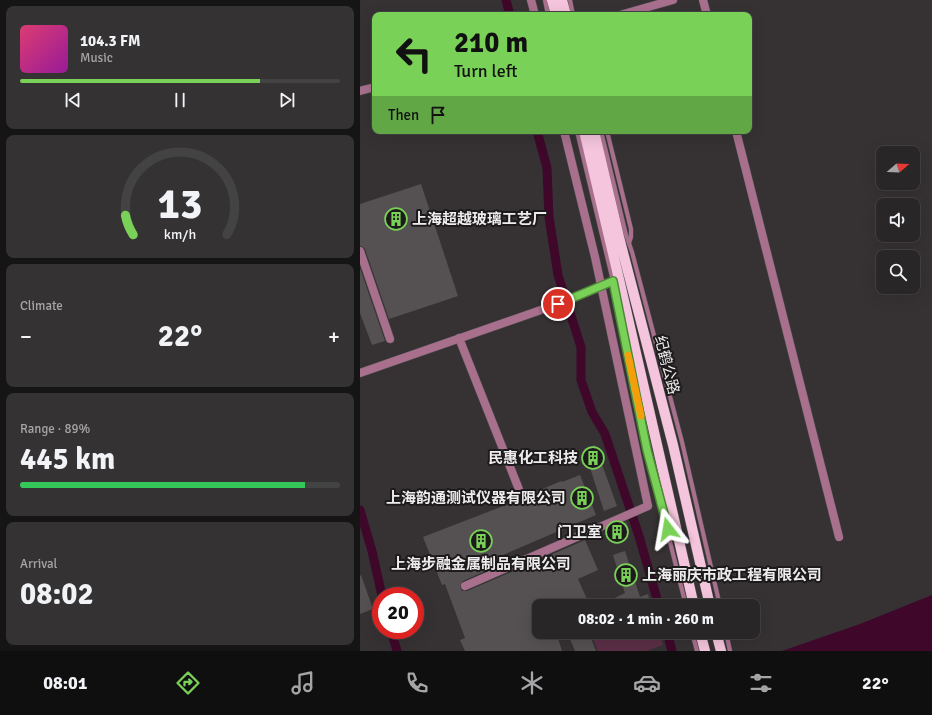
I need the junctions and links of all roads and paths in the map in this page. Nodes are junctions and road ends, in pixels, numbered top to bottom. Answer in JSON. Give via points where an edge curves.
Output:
{"nodes":[{"id":1,"x":531,"y":0,"type":"edge"},
{"id":2,"x":545,"y":0,"type":"edge"},
{"id":3,"x":552,"y":0,"type":"edge"},
{"id":4,"x":562,"y":0,"type":"edge"},
{"id":5,"x":570,"y":0,"type":"edge"},
{"id":6,"x":672,"y":0,"type":"edge"},
{"id":7,"x":703,"y":0,"type":"edge"},
{"id":8,"x":534,"y":12,"type":"edge"},
{"id":9,"x":547,"y":12,"type":"edge"},
{"id":10,"x":555,"y":12,"type":"edge"},
{"id":11,"x":565,"y":12,"type":"edge"},
{"id":12,"x":572,"y":12,"type":"edge"},
{"id":13,"x":630,"y":12,"type":"edge"},
{"id":14,"x":705,"y":12,"type":"edge"},
{"id":15,"x":372,"y":87,"type":"edge"},
{"id":16,"x":360,"y":91,"type":"edge"},
{"id":17,"x":565,"y":134,"type":"edge"},
{"id":18,"x":578,"y":134,"type":"edge"},
{"id":19,"x":585,"y":134,"type":"edge"},
{"id":20,"x":595,"y":134,"type":"edge"},
{"id":21,"x":601,"y":134,"type":"edge"},
{"id":22,"x":608,"y":134,"type":"edge"},
{"id":23,"x":737,"y":134,"type":"edge"},
{"id":24,"x":615,"y":238,"type":"junction"},
{"id":25,"x":629,"y":244,"type":"junction"},
{"id":26,"x":360,"y":252,"type":"edge"},
{"id":27,"x":616,"y":280,"type":"junction"},
{"id":28,"x":601,"y":285,"type":"junction"},
{"id":29,"x":459,"y":338,"type":"junction"},
{"id":30,"x":390,"y":339,"type":"dead end"},
{"id":31,"x":360,"y":373,"type":"edge"},
{"id":32,"x":677,"y":443,"type":"junction"},
{"id":33,"x":520,"y":492,"type":"dead end"},
{"id":34,"x":839,"y":537,"type":"dead end"},
{"id":35,"x":465,"y":586,"type":"dead end"},
{"id":36,"x":684,"y":599,"type":"edge"},
{"id":37,"x":692,"y":599,"type":"edge"},
{"id":38,"x":709,"y":599,"type":"edge"},
{"id":39,"x":718,"y":599,"type":"edge"},
{"id":40,"x":694,"y":639,"type":"edge"},
{"id":41,"x":702,"y":639,"type":"edge"},
{"id":42,"x":718,"y":639,"type":"edge"},
{"id":43,"x":727,"y":639,"type":"edge"},
{"id":44,"x":697,"y":651,"type":"edge"},
{"id":45,"x":705,"y":651,"type":"edge"},
{"id":46,"x":721,"y":651,"type":"edge"},
{"id":47,"x":730,"y":651,"type":"edge"}],
"edges":[{"from":1,"to":8,"type":"street"},
{"from":2,"to":9,"type":"lane"},
{"from":3,"to":10,"type":"main road"},
{"from":4,"to":11,"type":"main road"},
{"from":5,"to":12,"type":"lane"},
{"from":6,"to":13,"type":"street"},
{"from":7,"to":14,"type":"street"},
{"from":15,"to":16,"type":"street"},
{"from":17,"to":28,"type":"street"},
{"from":18,"to":24,"type":"lane"},
{"from":19,"to":24,"type":"main road","name":"纪鹤公路"},
{"from":20,"to":24,"type":"main road","name":"纪鹤公路"},
{"from":21,"to":24,"type":"lane"},
{"from":22,"to":25,"type":"lane","via":[[631,229]]},
{"from":23,"to":34,"type":"street"},
{"from":24,"to":25,"type":"lane"},
{"from":24,"to":27,"type":"main road","name":"纪鹤公路"},
{"from":24,"to":32,"type":"main road","name":"纪鹤公路"},
{"from":25,"to":32,"type":"lane"},
{"from":26,"to":30,"type":"street"},
{"from":27,"to":28,"type":"street"},
{"from":27,"to":36,"type":"lane","via":[[647,450]]},
{"from":27,"to":37,"type":"main road","name":"纪鹤公路"},
{"from":28,"to":29,"type":"street","via":[[558,304]]},
{"from":28,"to":35,"type":"street","via":[[648,506]]},
{"from":29,"to":31,"type":"street"},
{"from":29,"to":33,"type":"street"},
{"from":32,"to":38,"type":"main road","name":"纪鹤公路"},
{"from":32,"to":39,"type":"lane"},
{"from":40,"to":44,"type":"lane"},
{"from":41,"to":45,"type":"main road"},
{"from":42,"to":46,"type":"main road"},
{"from":43,"to":47,"type":"lane"}]}
